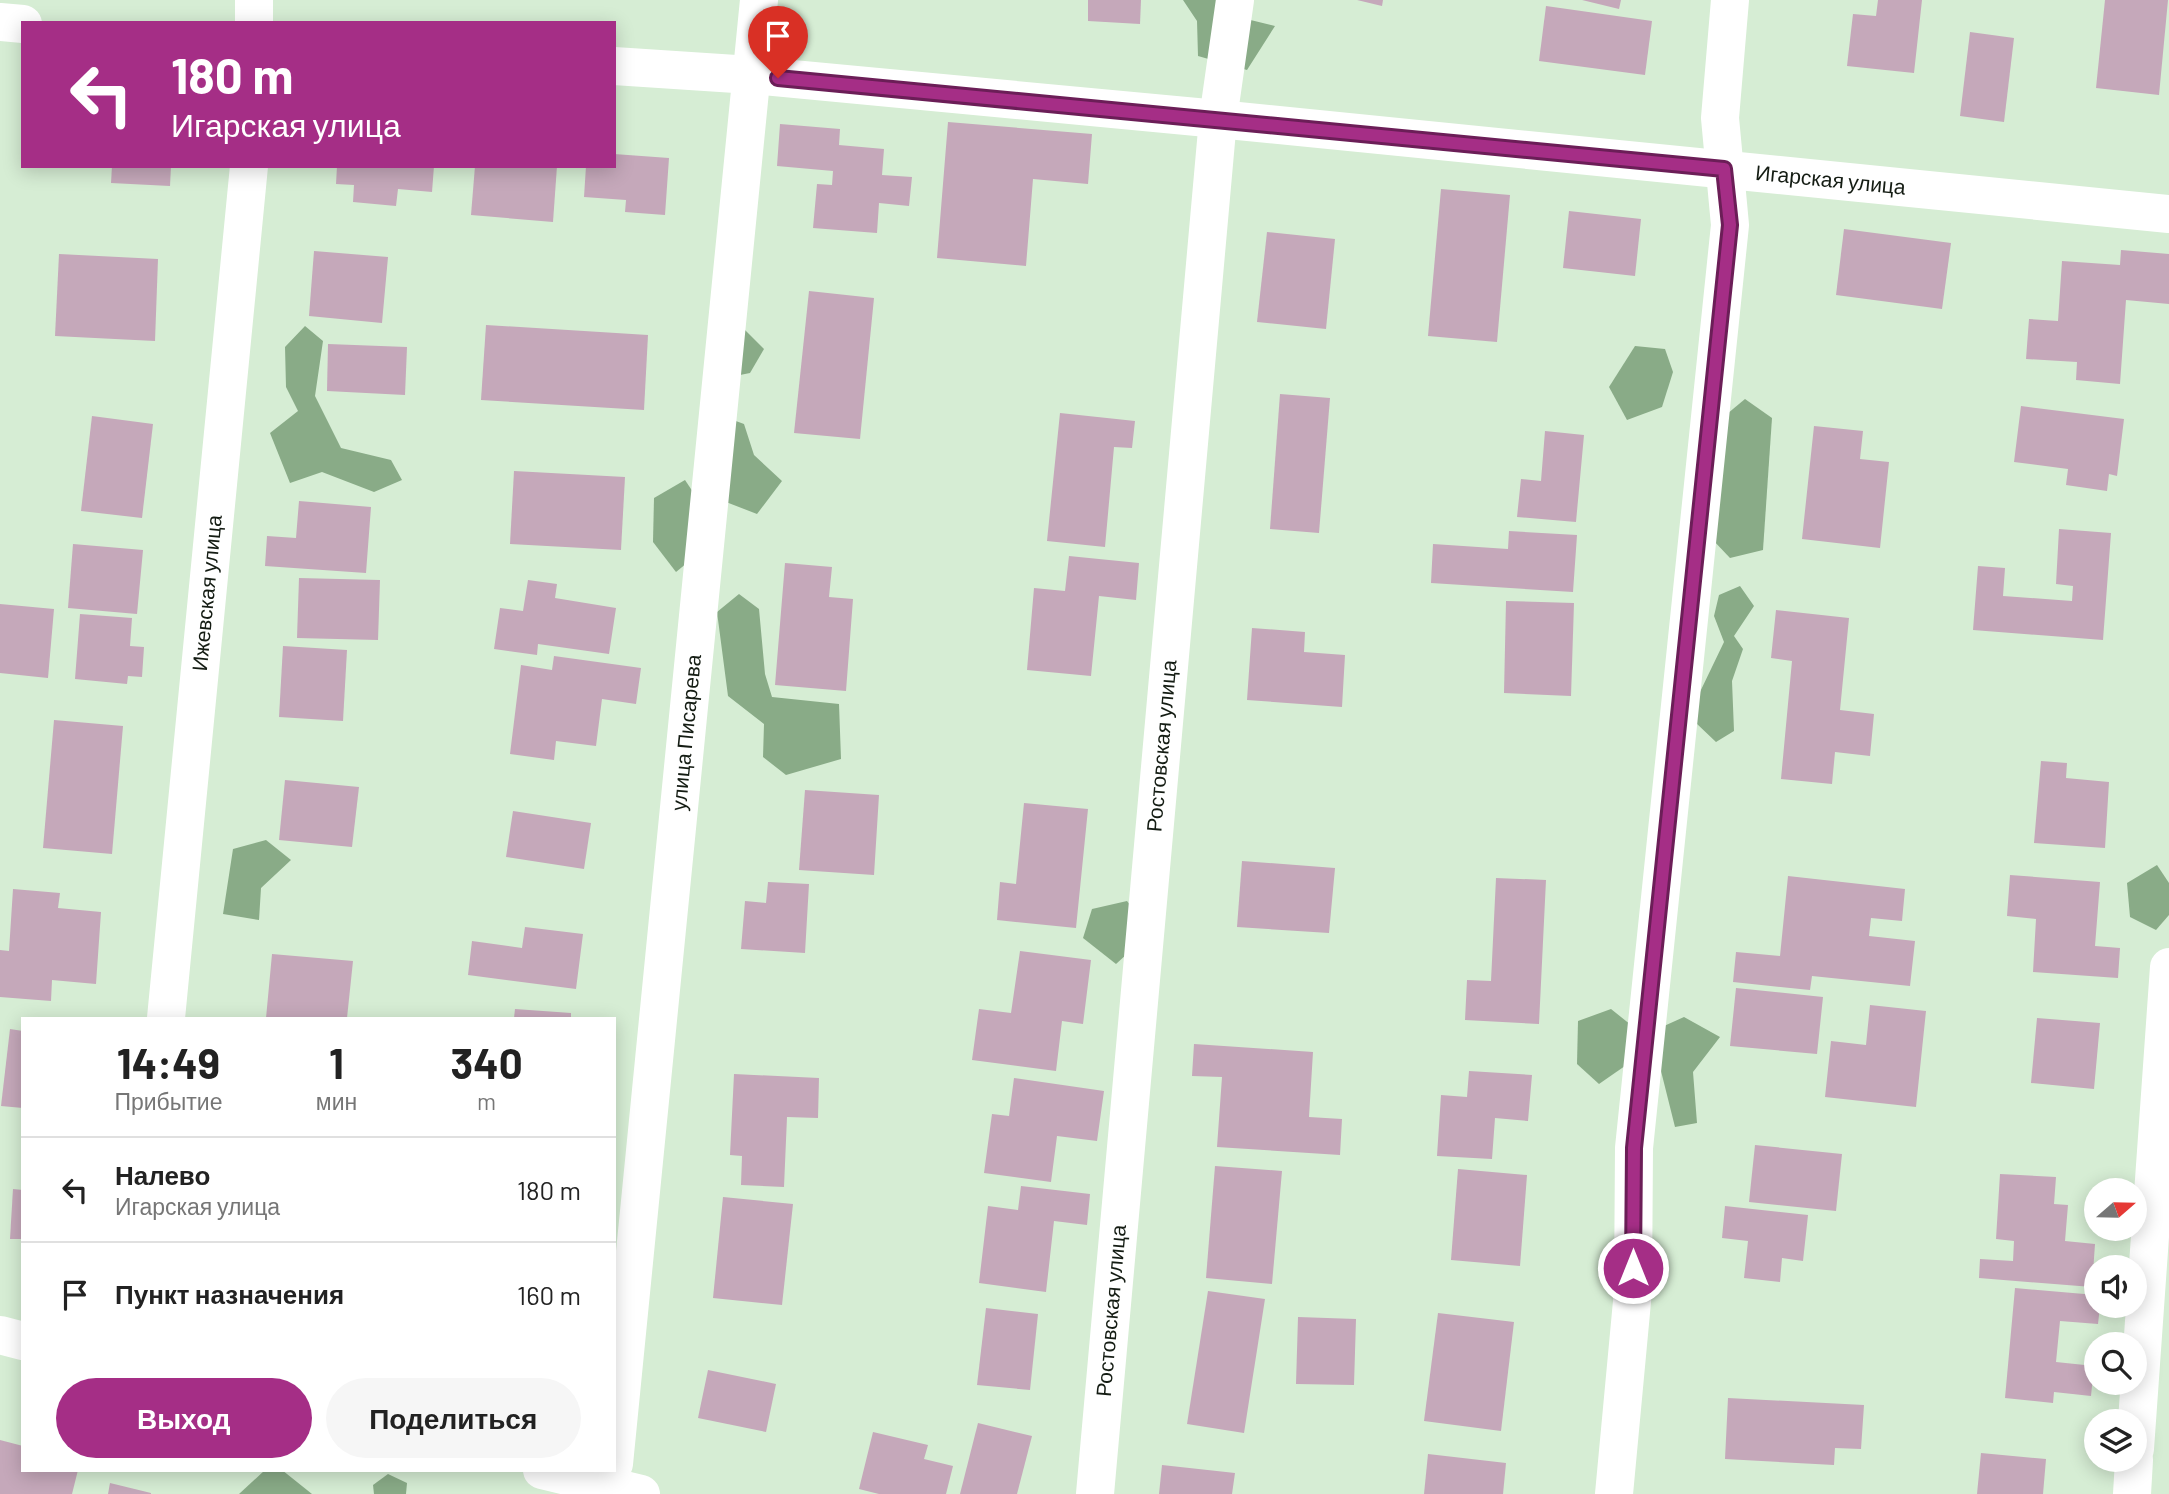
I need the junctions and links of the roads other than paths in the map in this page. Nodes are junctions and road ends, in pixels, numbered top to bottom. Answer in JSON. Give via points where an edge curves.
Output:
{"nodes":[{"id":1,"x":254,"y":0,"type":"edge"},
{"id":2,"x":758,"y":0,"type":"edge"},
{"id":3,"x":1235,"y":0,"type":"edge"},
{"id":4,"x":1730,"y":0,"type":"edge"},
{"id":5,"x":254,"y":21,"type":"edge"},
{"id":6,"x":0,"y":22,"type":"edge"},
{"id":7,"x":21,"y":24,"type":"edge"},
{"id":8,"x":616,"y":66,"type":"edge"},
{"id":9,"x":751,"y":75,"type":"junction"},
{"id":10,"x":1218,"y":119,"type":"junction"},
{"id":11,"x":249,"y":168,"type":"edge"},
{"id":12,"x":1724,"y":169,"type":"junction"},
{"id":13,"x":2169,"y":214,"type":"edge"},
{"id":14,"x":2169,"y":967,"type":"edge"},
{"id":15,"x":166,"y":1017,"type":"edge"},
{"id":16,"x":0,"y":1335,"type":"edge"},
{"id":17,"x":21,"y":1340,"type":"edge"},
{"id":18,"x":2138,"y":1409,"type":"edge"},
{"id":19,"x":559,"y":1472,"type":"edge"},
{"id":20,"x":2133,"y":1472,"type":"edge"},
{"id":21,"x":620,"y":1479,"type":"edge"},
{"id":22,"x":1095,"y":1494,"type":"edge"},
{"id":23,"x":1614,"y":1494,"type":"edge"},
{"id":24,"x":2132,"y":1494,"type":"edge"}],
"edges":[{"from":1,"to":5,"type":"street"},
{"from":2,"to":9,"type":"street","name":"улица Писарева"},
{"from":3,"to":10,"type":"street","name":"Ростовская улица"},
{"from":4,"to":12,"type":"street","via":[[1720,118]]},
{"from":6,"to":7,"type":"street"},
{"from":8,"to":9,"type":"street","name":"Игарская улица"},
{"from":9,"to":10,"type":"street","name":"Игарская улица"},
{"from":9,"to":21,"type":"street","name":"улица Писарева"},
{"from":10,"to":12,"type":"street","name":"Игарская улица"},
{"from":10,"to":22,"type":"street","name":"Ростовская улица"},
{"from":11,"to":15,"type":"street","name":"Ижевская улица"},
{"from":12,"to":13,"type":"street","name":"Игарская улица"},
{"from":12,"to":23,"type":"street","via":[[1730,225],[1634,1148],[1633,1292]]},
{"from":14,"to":18,"type":"street"},
{"from":16,"to":17,"type":"street"},
{"from":19,"to":21,"type":"street"},
{"from":20,"to":24,"type":"street"}]}
